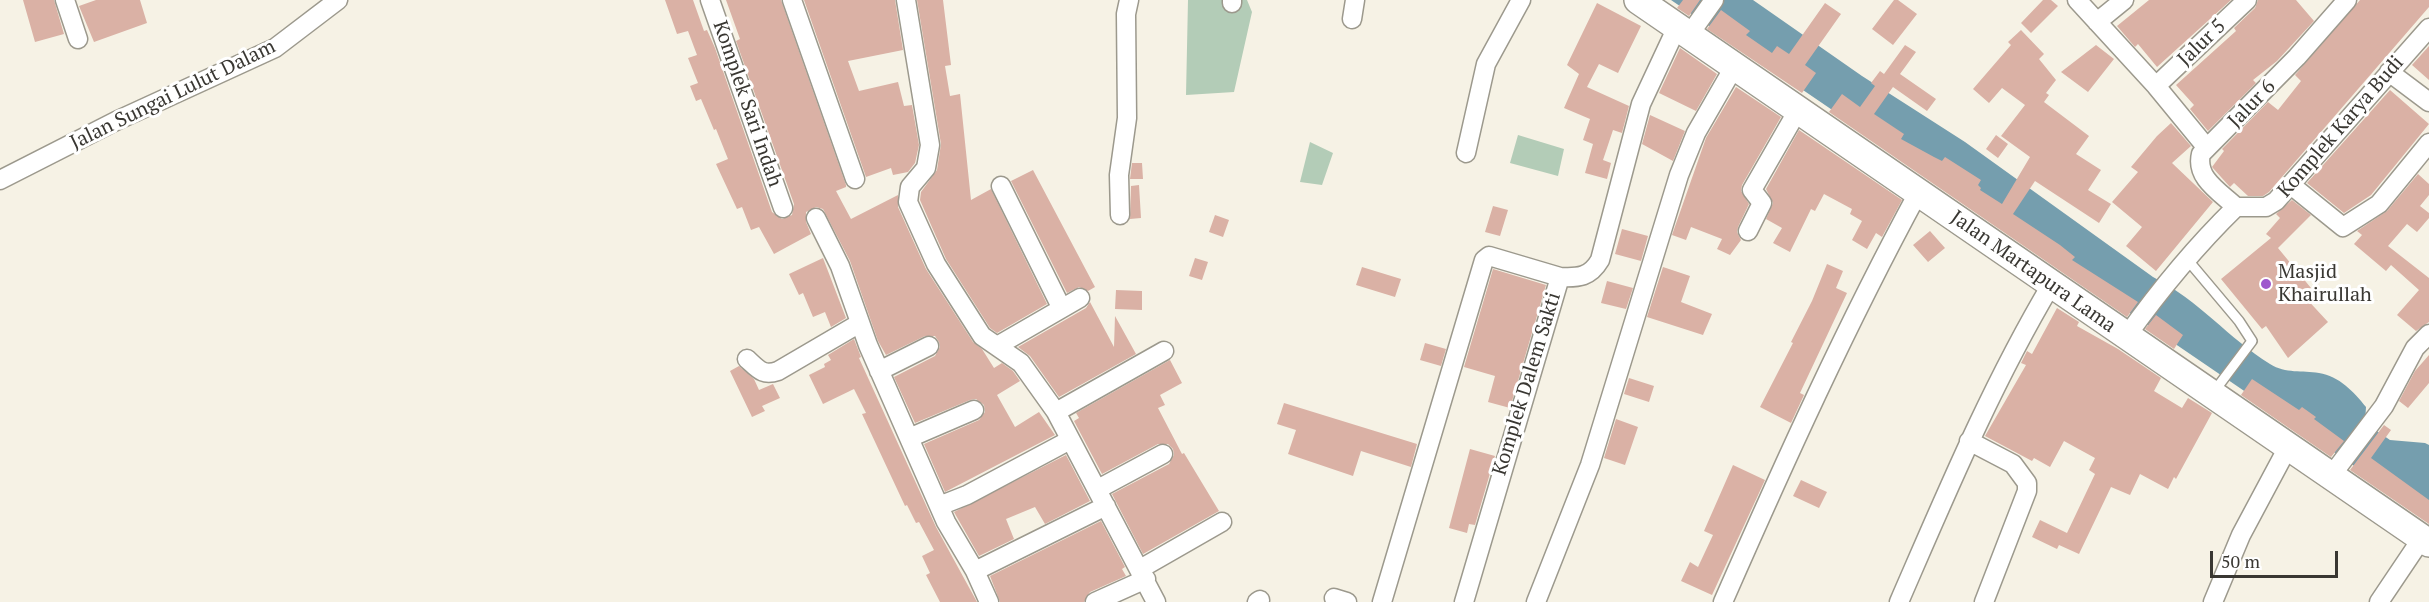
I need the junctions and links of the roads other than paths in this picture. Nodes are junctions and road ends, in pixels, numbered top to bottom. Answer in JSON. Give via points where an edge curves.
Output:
{"nodes":[{"id":1,"x":65,"y":0,"type":"edge"},
{"id":2,"x":338,"y":0,"type":"edge"},
{"id":3,"x":710,"y":0,"type":"edge"},
{"id":4,"x":792,"y":0,"type":"edge"},
{"id":5,"x":906,"y":0,"type":"edge"},
{"id":6,"x":1129,"y":0,"type":"edge"},
{"id":7,"x":1355,"y":0,"type":"edge"},
{"id":8,"x":1521,"y":0,"type":"edge"},
{"id":9,"x":1638,"y":0,"type":"edge"},
{"id":10,"x":1714,"y":0,"type":"edge"},
{"id":11,"x":2077,"y":0,"type":"edge"},
{"id":12,"x":2124,"y":0,"type":"edge"},
{"id":13,"x":2247,"y":0,"type":"edge"},
{"id":14,"x":2347,"y":0,"type":"edge"},
{"id":15,"x":1352,"y":19,"type":"dead end"},
{"id":16,"x":2097,"y":22,"type":"junction"},
{"id":17,"x":2429,"y":27,"type":"edge"},
{"id":18,"x":1687,"y":28,"type":"junction"},
{"id":19,"x":78,"y":39,"type":"dead end"},
{"id":20,"x":1734,"y":67,"type":"junction"},
{"id":21,"x":2389,"y":72,"type":"junction"},
{"id":22,"x":2156,"y":86,"type":"junction"},
{"id":23,"x":2429,"y":102,"type":"edge"},
{"id":24,"x":1798,"y":110,"type":"junction"},
{"id":25,"x":2429,"y":142,"type":"edge"},
{"id":26,"x":2207,"y":148,"type":"junction"},
{"id":27,"x":1466,"y":153,"type":"dead end"},
{"id":28,"x":2423,"y":163,"type":"edge"},
{"id":29,"x":855,"y":179,"type":"dead end"},
{"id":30,"x":0,"y":180,"type":"edge"},
{"id":31,"x":2291,"y":185,"type":"junction"},
{"id":32,"x":1001,"y":186,"type":"dead end"},
{"id":33,"x":1918,"y":193,"type":"junction"},
{"id":34,"x":2236,"y":207,"type":"junction"},
{"id":35,"x":783,"y":208,"type":"dead end"},
{"id":36,"x":1120,"y":215,"type":"dead end"},
{"id":37,"x":816,"y":218,"type":"dead end"},
{"id":38,"x":1748,"y":231,"type":"dead end"},
{"id":39,"x":2186,"y":258,"type":"junction"},
{"id":40,"x":1560,"y":277,"type":"junction"},
{"id":41,"x":2051,"y":285,"type":"junction"},
{"id":42,"x":1080,"y":298,"type":"dead end"},
{"id":43,"x":1061,"y":307,"type":"junction"},
{"id":44,"x":860,"y":323,"type":"junction"},
{"id":45,"x":2132,"y":329,"type":"junction"},
{"id":46,"x":2429,"y":334,"type":"edge"},
{"id":47,"x":929,"y":346,"type":"dead end"},
{"id":48,"x":997,"y":346,"type":"junction"},
{"id":49,"x":1164,"y":351,"type":"dead end"},
{"id":50,"x":747,"y":359,"type":"dead end"},
{"id":51,"x":879,"y":370,"type":"junction"},
{"id":52,"x":2217,"y":387,"type":"junction"},
{"id":53,"x":974,"y":410,"type":"dead end"},
{"id":54,"x":1056,"y":412,"type":"junction"},
{"id":55,"x":909,"y":438,"type":"junction"},
{"id":56,"x":1070,"y":440,"type":"junction"},
{"id":57,"x":1969,"y":441,"type":"junction"},
{"id":58,"x":2288,"y":447,"type":"junction"},
{"id":59,"x":1163,"y":454,"type":"dead end"},
{"id":60,"x":2335,"y":471,"type":"junction"},
{"id":61,"x":1098,"y":489,"type":"junction"},
{"id":62,"x":939,"y":506,"type":"junction"},
{"id":63,"x":1106,"y":506,"type":"junction"},
{"id":64,"x":1221,"y":522,"type":"dead end"},
{"id":65,"x":2426,"y":540,"type":"edge"},
{"id":66,"x":975,"y":571,"type":"junction"},
{"id":67,"x":1143,"y":574,"type":"junction"},
{"id":68,"x":989,"y":602,"type":"edge"},
{"id":69,"x":1095,"y":602,"type":"edge"},
{"id":70,"x":1156,"y":602,"type":"edge"},
{"id":71,"x":1382,"y":602,"type":"edge"},
{"id":72,"x":1464,"y":602,"type":"edge"},
{"id":73,"x":1536,"y":602,"type":"edge"},
{"id":74,"x":1723,"y":602,"type":"edge"},
{"id":75,"x":1899,"y":602,"type":"edge"},
{"id":76,"x":1984,"y":602,"type":"edge"},
{"id":77,"x":2213,"y":602,"type":"edge"},
{"id":78,"x":2379,"y":602,"type":"edge"}],
"edges":[{"from":1,"to":19,"type":"street"},
{"from":2,"to":30,"type":"street","name":"Jalan Sungai Lulut Dalam","via":[[275,48]]},
{"from":3,"to":35,"type":"street","name":"Komplek Sari Indah"},
{"from":4,"to":29,"type":"street"},
{"from":5,"to":48,"type":"street","via":[[930,145],[926,168],[910,187],[908,202],[936,264],[970,321]]},
{"from":6,"to":36,"type":"street"},
{"from":7,"to":15,"type":"street"},
{"from":8,"to":27,"type":"street","via":[[1486,64]]},
{"from":9,"to":18,"type":"main road","name":"Jalan Martapura Lama"},
{"from":10,"to":18,"type":"street","name":"Komplek Dalem Sakti"},
{"from":11,"to":16,"type":"street"},
{"from":12,"to":16,"type":"street"},
{"from":13,"to":22,"type":"street","name":"Jalur 5"},
{"from":14,"to":26,"type":"street","name":"Jalur 6"},
{"from":16,"to":22,"type":"street"},
{"from":17,"to":21,"type":"street","name":"Komplek Karya Budi"},
{"from":18,"to":20,"type":"main road","name":"Jalan Martapura Lama"},
{"from":18,"to":40,"type":"street","name":"Komplek Dalem Sakti","via":[[1638,114],[1600,260],[1590,274]]},
{"from":20,"to":24,"type":"main road","name":"Jalan Martapura Lama"},
{"from":20,"to":73,"type":"street","via":[[1696,133],[1679,175],[1590,465]]},
{"from":21,"to":23,"type":"street"},
{"from":21,"to":31,"type":"street","name":"Komplek Karya Budi"},
{"from":22,"to":26,"type":"street"},
{"from":24,"to":33,"type":"main road","name":"Jalan Martapura Lama"},
{"from":24,"to":38,"type":"street","via":[[1752,190],[1761,203]]},
{"from":25,"to":28,"type":"street"},
{"from":26,"to":34,"type":"street","via":[[2198,165],[2201,174]]},
{"from":28,"to":31,"type":"street","via":[[2379,204],[2343,227]]},
{"from":31,"to":34,"type":"street","name":"Komplek Karya Budi","via":[[2266,207]]},
{"from":32,"to":43,"type":"street"},
{"from":33,"to":41,"type":"main road","name":"Jalan Martapura Lama"},
{"from":33,"to":74,"type":"street","via":[[1830,363]]},
{"from":34,"to":39,"type":"street"},
{"from":37,"to":44,"type":"street","via":[[840,266]]},
{"from":39,"to":45,"type":"street"},
{"from":39,"to":52,"type":"lane","via":[[2252,341]]},
{"from":40,"to":71,"type":"street","via":[[1489,256],[1484,260]]},
{"from":40,"to":72,"type":"street","name":"Komplek Dalem Sakti"},
{"from":41,"to":45,"type":"main road","name":"Jalan Martapura Lama"},
{"from":41,"to":57,"type":"street","via":[[2016,343]]},
{"from":42,"to":43,"type":"street"},
{"from":43,"to":48,"type":"street"},
{"from":44,"to":50,"type":"street","via":[[768,375]]},
{"from":44,"to":51,"type":"street"},
{"from":45,"to":52,"type":"main road","name":"Jalan Martapura Lama"},
{"from":46,"to":60,"type":"street","via":[[2415,348],[2378,414]]},
{"from":47,"to":51,"type":"street"},
{"from":48,"to":54,"type":"street","via":[[1021,363]]},
{"from":49,"to":54,"type":"street"},
{"from":51,"to":55,"type":"street"},
{"from":52,"to":58,"type":"main road","name":"Jalan Martapura Lama"},
{"from":53,"to":55,"type":"street"},
{"from":54,"to":56,"type":"street"},
{"from":55,"to":62,"type":"street"},
{"from":56,"to":61,"type":"street"},
{"from":56,"to":62,"type":"street"},
{"from":57,"to":75,"type":"street"},
{"from":57,"to":76,"type":"street","via":[[2013,464],[2027,483]]},
{"from":58,"to":60,"type":"main road","name":"Jalan Martapura Lama"},
{"from":58,"to":77,"type":"street","via":[[2241,535]]},
{"from":59,"to":61,"type":"street"},
{"from":60,"to":65,"type":"main road","name":"Jalan Martapura Lama"},
{"from":61,"to":63,"type":"street"},
{"from":62,"to":66,"type":"street"},
{"from":63,"to":66,"type":"street"},
{"from":63,"to":67,"type":"street"},
{"from":64,"to":67,"type":"street"},
{"from":65,"to":78,"type":"street"},
{"from":66,"to":68,"type":"street"},
{"from":67,"to":69,"type":"street"},
{"from":67,"to":70,"type":"street"}]}
